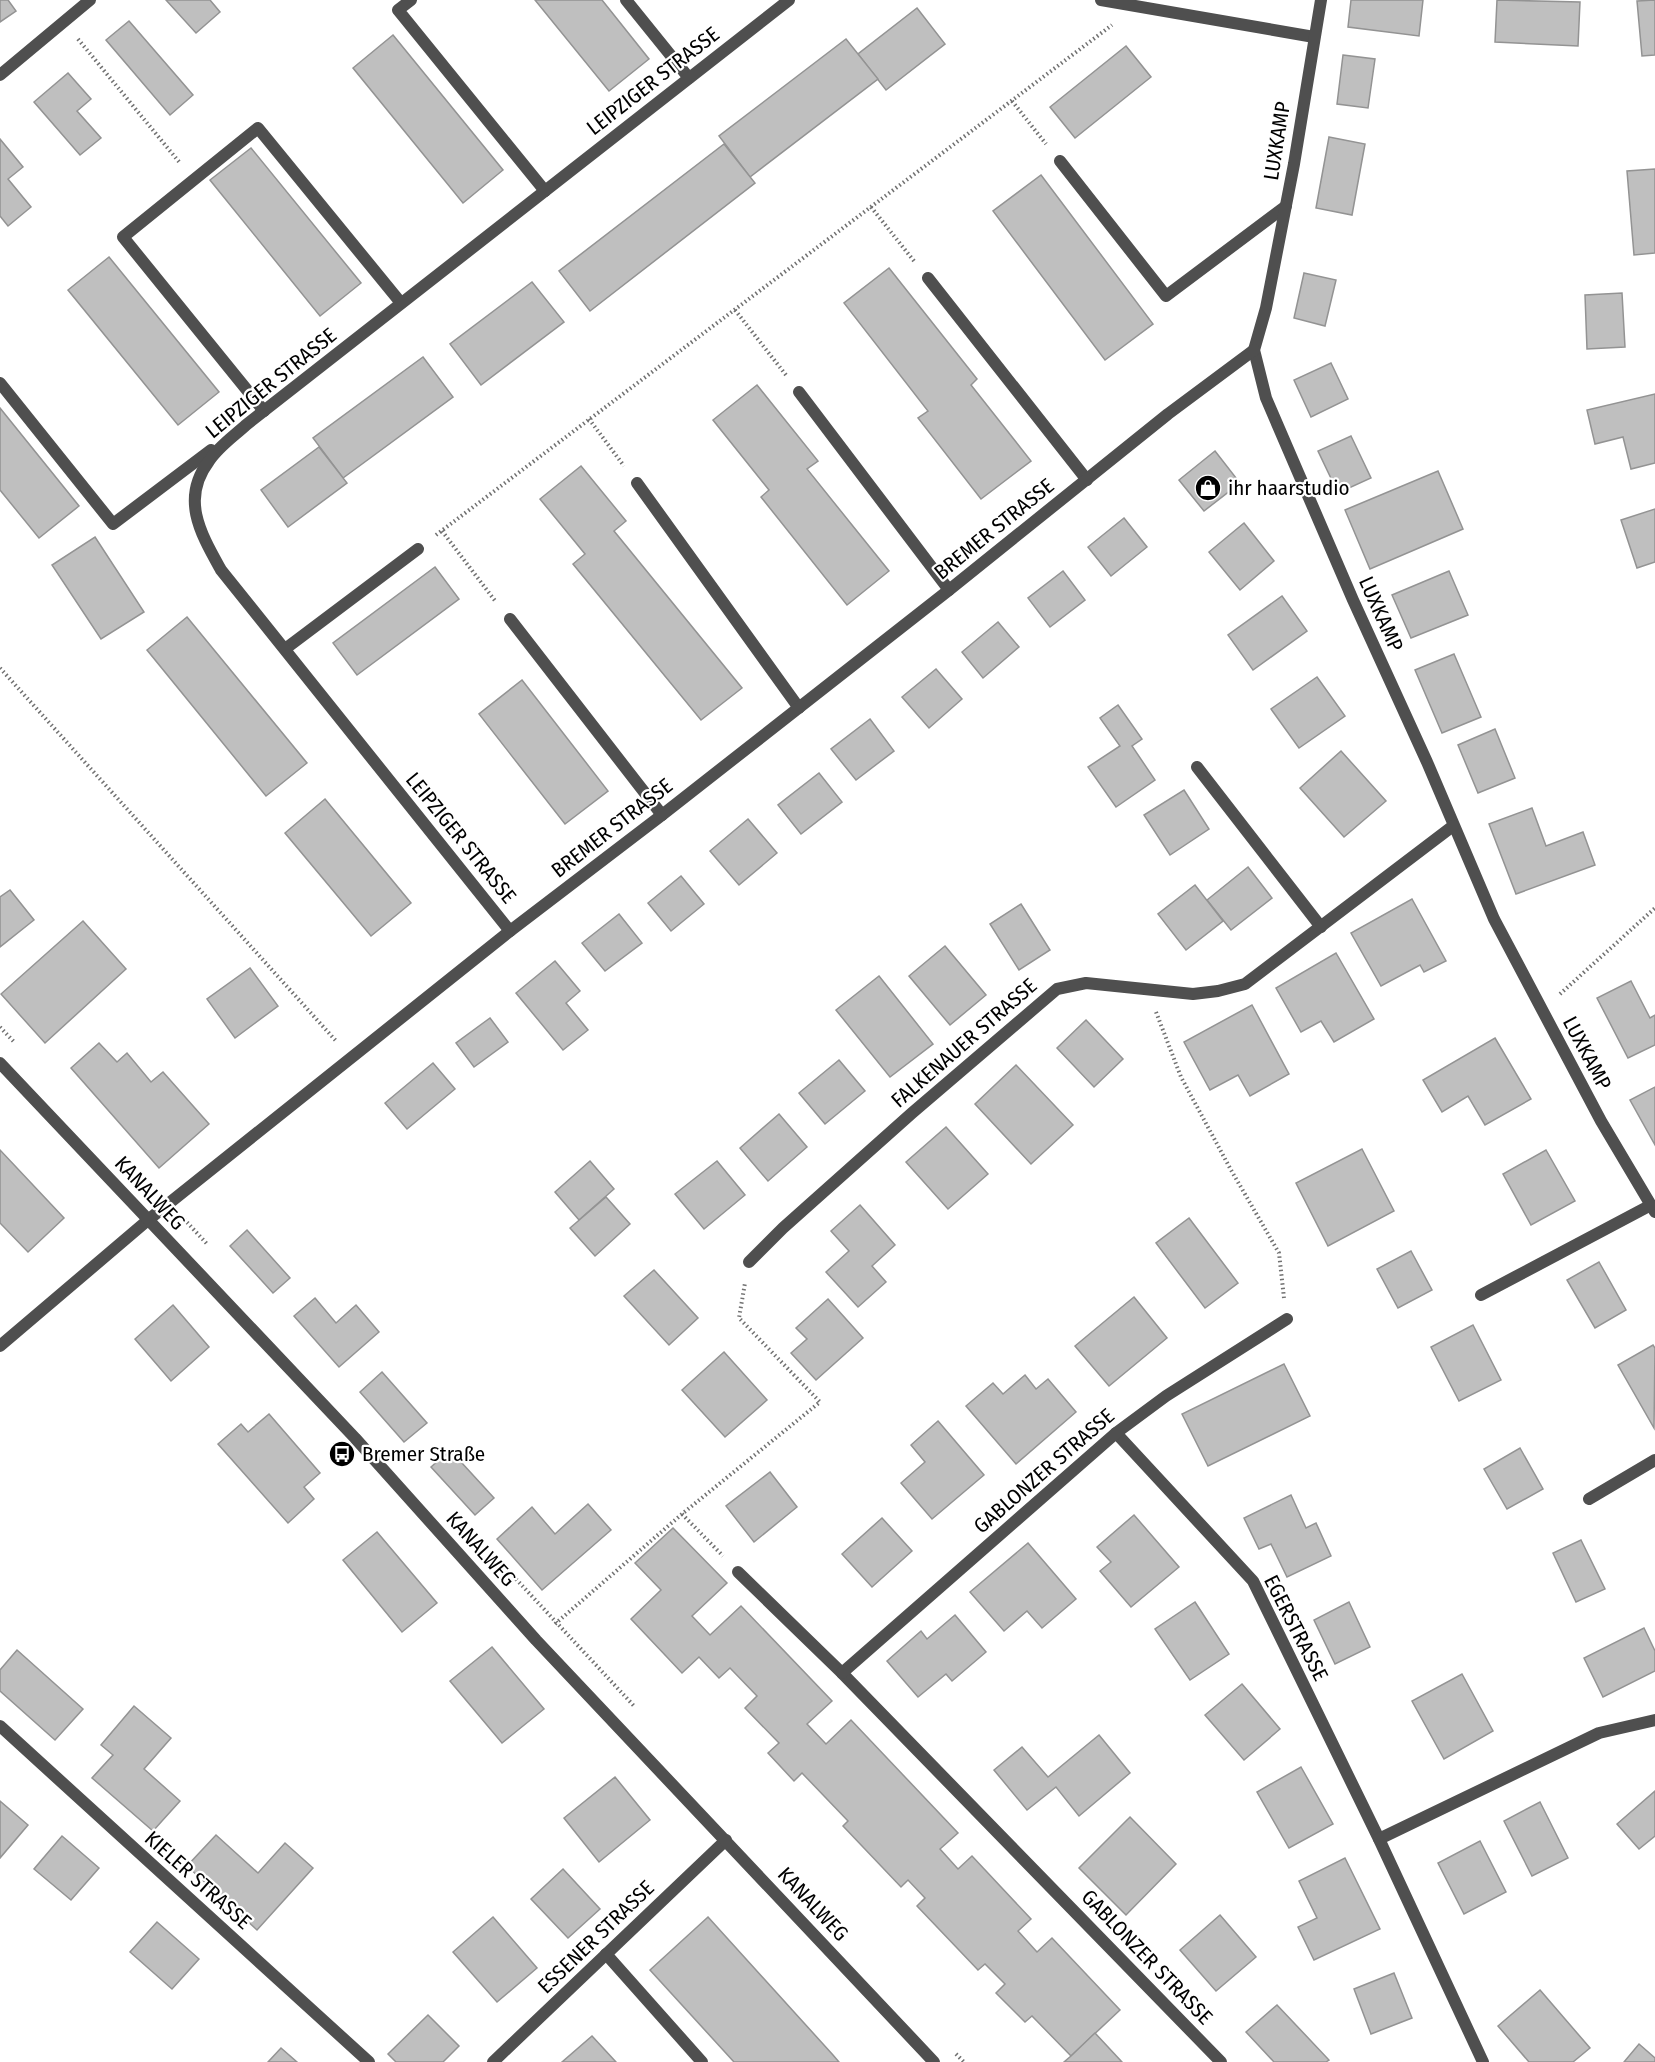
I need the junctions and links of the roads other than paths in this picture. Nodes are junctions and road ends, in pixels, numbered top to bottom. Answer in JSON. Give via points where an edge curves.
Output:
{"nodes":[{"id":1,"x":90,"y":0,"type":"edge"},
{"id":2,"x":411,"y":0,"type":"edge"},
{"id":3,"x":626,"y":0,"type":"edge"},
{"id":4,"x":789,"y":0,"type":"edge"},
{"id":5,"x":1101,"y":0,"type":"edge"},
{"id":6,"x":1321,"y":0,"type":"edge"},
{"id":7,"x":1314,"y":38,"type":"junction"},
{"id":8,"x":0,"y":75,"type":"edge"},
{"id":9,"x":688,"y":78,"type":"junction"},
{"id":10,"x":1060,"y":161,"type":"road end"},
{"id":11,"x":545,"y":190,"type":"junction"},
{"id":12,"x":1286,"y":206,"type":"junction"},
{"id":13,"x":928,"y":278,"type":"road end"},
{"id":14,"x":401,"y":303,"type":"junction"},
{"id":15,"x":1254,"y":350,"type":"junction"},
{"id":16,"x":0,"y":383,"type":"edge"},
{"id":17,"x":799,"y":392,"type":"road end"},
{"id":18,"x":264,"y":411,"type":"junction"},
{"id":19,"x":246,"y":424,"type":"junction"},
{"id":20,"x":1087,"y":480,"type":"junction"},
{"id":21,"x":637,"y":483,"type":"road end"},
{"id":22,"x":418,"y":549,"type":"road end"},
{"id":23,"x":949,"y":590,"type":"junction"},
{"id":24,"x":510,"y":620,"type":"road end"},
{"id":25,"x":285,"y":649,"type":"junction"},
{"id":26,"x":799,"y":708,"type":"junction"},
{"id":27,"x":1197,"y":767,"type":"dead end"},
{"id":28,"x":662,"y":816,"type":"junction"},
{"id":29,"x":1453,"y":826,"type":"junction"},
{"id":30,"x":1321,"y":927,"type":"junction"},
{"id":31,"x":510,"y":931,"type":"junction"},
{"id":32,"x":0,"y":1063,"type":"edge"},
{"id":33,"x":1653,"y":1208,"type":"edge"},
{"id":34,"x":148,"y":1220,"type":"junction"},
{"id":35,"x":749,"y":1262,"type":"road end"},
{"id":36,"x":1481,"y":1295,"type":"dead end"},
{"id":37,"x":1287,"y":1319,"type":"road end"},
{"id":38,"x":0,"y":1346,"type":"edge"},
{"id":39,"x":1116,"y":1433,"type":"junction"},
{"id":40,"x":1655,"y":1460,"type":"edge"},
{"id":41,"x":1589,"y":1499,"type":"dead end"},
{"id":42,"x":738,"y":1572,"type":"road end"},
{"id":43,"x":842,"y":1673,"type":"junction"},
{"id":44,"x":1655,"y":1720,"type":"edge"},
{"id":45,"x":0,"y":1726,"type":"edge"},
{"id":46,"x":1379,"y":1839,"type":"junction"},
{"id":47,"x":726,"y":1840,"type":"junction"},
{"id":48,"x":606,"y":1954,"type":"junction"},
{"id":49,"x":369,"y":2062,"type":"edge"},
{"id":50,"x":493,"y":2062,"type":"edge"},
{"id":51,"x":702,"y":2062,"type":"edge"},
{"id":52,"x":934,"y":2062,"type":"edge"},
{"id":53,"x":1221,"y":2062,"type":"edge"},
{"id":54,"x":1483,"y":2062,"type":"edge"}],
"edges":[{"from":1,"to":8,"type":"street"},
{"from":2,"to":11,"type":"street","via":[[398,10]]},
{"from":3,"to":9,"type":"street"},
{"from":4,"to":9,"type":"street","name":"LEIPZIGER STRASSE"},
{"from":5,"to":7,"type":"street"},
{"from":6,"to":7,"type":"street","name":"LUXKAMP"},
{"from":7,"to":12,"type":"street","name":"LUXKAMP"},
{"from":9,"to":11,"type":"street","name":"LEIPZIGER STRASSE"},
{"from":10,"to":12,"type":"street","via":[[1166,296]]},
{"from":11,"to":14,"type":"street","name":"LEIPZIGER STRASSE"},
{"from":12,"to":15,"type":"street","name":"LUXKAMP"},
{"from":13,"to":20,"type":"street"},
{"from":14,"to":18,"type":"street","name":"LEIPZIGER STRASSE"},
{"from":14,"to":18,"type":"street","via":[[258,128],[123,237]]},
{"from":15,"to":20,"type":"street","name":"BREMER STRASSE"},
{"from":15,"to":29,"type":"street","name":"LUXKAMP","via":[[1266,398]]},
{"from":16,"to":19,"type":"street","via":[[114,524]]},
{"from":17,"to":23,"type":"street"},
{"from":18,"to":19,"type":"street","name":"LEIPZIGER STRASSE"},
{"from":19,"to":25,"type":"street","name":"LEIPZIGER STRASSE","via":[[208,461],[194,492],[200,530],[221,570]]},
{"from":20,"to":23,"type":"street","name":"BREMER STRASSE"},
{"from":21,"to":26,"type":"street"},
{"from":22,"to":25,"type":"street"},
{"from":23,"to":26,"type":"street","name":"BREMER STRASSE"},
{"from":24,"to":28,"type":"street"},
{"from":25,"to":31,"type":"street","name":"LEIPZIGER STRASSE"},
{"from":26,"to":28,"type":"street","name":"BREMER STRASSE"},
{"from":27,"to":30,"type":"street"},
{"from":28,"to":31,"type":"street","name":"BREMER STRASSE"},
{"from":29,"to":30,"type":"street","name":"FALKENAUER STRASSE"},
{"from":29,"to":33,"type":"street","name":"LUXKAMP","via":[[1494,919],[1601,1121]]},
{"from":30,"to":35,"type":"street","name":"FALKENAUER STRASSE","via":[[1245,984],[1218,991],[1193,994],[1086,983],[1057,989],[912,1113]]},
{"from":31,"to":34,"type":"street","name":"BREMER STRASSE"},
{"from":32,"to":34,"type":"street","name":"KANALWEG"},
{"from":33,"to":36,"type":"street","name":"LUXKAMP"},
{"from":34,"to":38,"type":"street","name":"BREMER STRASSE"},
{"from":34,"to":47,"type":"street","name":"KANALWEG"},
{"from":37,"to":39,"type":"street","name":"GABLONZER STRASSE","via":[[1166,1396]]},
{"from":39,"to":43,"type":"street","name":"GABLONZER STRASSE"},
{"from":39,"to":46,"type":"street","name":"EGERSTRASSE","via":[[1253,1581]]},
{"from":40,"to":41,"type":"street"},
{"from":42,"to":43,"type":"street","name":"GABLONZER STRASSE"},
{"from":43,"to":53,"type":"street","name":"GABLONZER STRASSE"},
{"from":44,"to":46,"type":"street","via":[[1599,1732]]},
{"from":45,"to":49,"type":"street","name":"KIELER STRASSE"},
{"from":46,"to":54,"type":"street","name":"EGERSTRASSE"},
{"from":47,"to":48,"type":"street","name":"ESSENER STRASSE"},
{"from":47,"to":52,"type":"street","name":"KANALWEG"},
{"from":48,"to":50,"type":"street","name":"ESSENER STRASSE"},
{"from":48,"to":51,"type":"street"}]}
